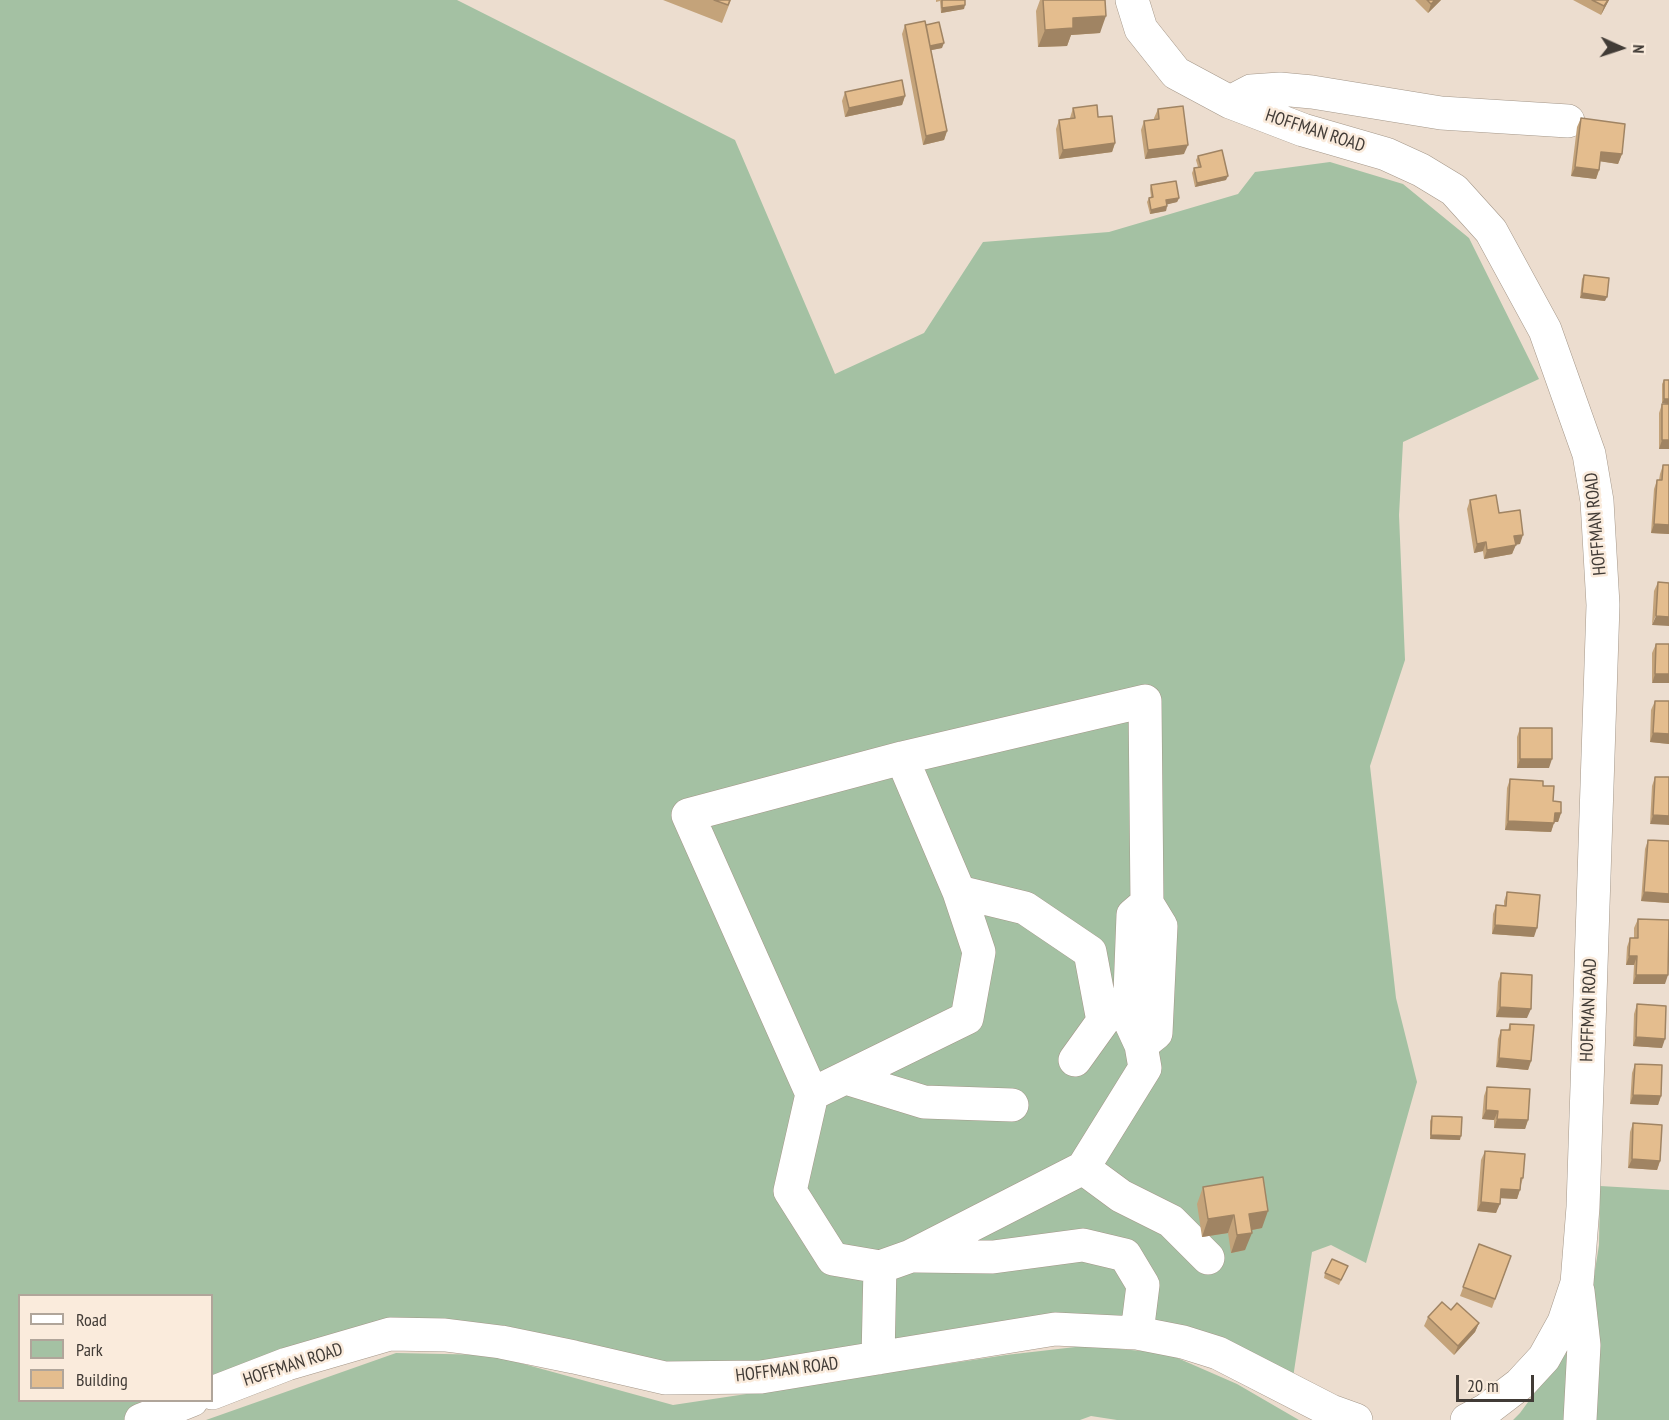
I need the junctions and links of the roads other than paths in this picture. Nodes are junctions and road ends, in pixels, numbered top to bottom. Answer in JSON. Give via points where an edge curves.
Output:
{"nodes":[{"id":1,"x":1132,"y":0,"type":"edge"},
{"id":2,"x":1230,"y":102,"type":"junction"},
{"id":3,"x":1568,"y":121,"type":"dead end"},
{"id":4,"x":902,"y":758,"type":"junction"},
{"id":5,"x":959,"y":892,"type":"junction"},
{"id":6,"x":1103,"y":1021,"type":"junction"},
{"id":7,"x":1143,"y":1057,"type":"junction"},
{"id":8,"x":1075,"y":1060,"type":"dead end"},
{"id":9,"x":846,"y":1078,"type":"junction"},
{"id":10,"x":812,"y":1094,"type":"junction"},
{"id":11,"x":1012,"y":1105,"type":"dead end"},
{"id":12,"x":1083,"y":1168,"type":"junction"},
{"id":13,"x":911,"y":1256,"type":"junction"},
{"id":14,"x":1208,"y":1258,"type":"dead end"},
{"id":15,"x":880,"y":1267,"type":"junction"},
{"id":16,"x":1577,"y":1283,"type":"junction"},
{"id":17,"x":1137,"y":1333,"type":"junction"},
{"id":18,"x":878,"y":1358,"type":"junction"},
{"id":19,"x":213,"y":1393,"type":"edge"},
{"id":20,"x":189,"y":1402,"type":"edge"},
{"id":21,"x":141,"y":1420,"type":"edge"},
{"id":22,"x":1356,"y":1420,"type":"edge"},
{"id":23,"x":1467,"y":1420,"type":"edge"},
{"id":24,"x":1580,"y":1420,"type":"edge"}],
"edges":[{"from":1,"to":2,"type":"street","name":"HOFFMAN ROAD","via":[[1141,29],[1176,73]]},
{"from":2,"to":3,"type":"street","via":[[1251,92],[1280,89],[1441,113]]},
{"from":2,"to":16,"type":"street","name":"HOFFMAN ROAD","via":[[1304,130],[1386,154],[1454,190],[1491,231],[1545,330],[1589,454],[1597,501],[1603,605],[1583,1207]]},
{"from":4,"to":5,"type":"street"},
{"from":4,"to":7,"type":"street","via":[[1145,701],[1147,903],[1133,915],[1130,1019]]},
{"from":4,"to":10,"type":"street","via":[[688,814]]},
{"from":5,"to":6,"type":"street","via":[[1025,908],[1090,952]]},
{"from":5,"to":9,"type":"street","via":[[979,952],[967,1018]]},
{"from":6,"to":7,"type":"street"},
{"from":6,"to":8,"type":"street"},
{"from":7,"to":12,"type":"street"},
{"from":9,"to":10,"type":"street"},
{"from":9,"to":11,"type":"street","via":[[924,1102]]},
{"from":10,"to":15,"type":"street","via":[[790,1191],[833,1259]]},
{"from":12,"to":13,"type":"street"},
{"from":12,"to":14,"type":"street","via":[[1122,1196],[1171,1221]]},
{"from":13,"to":15,"type":"street"},
{"from":13,"to":17,"type":"street","via":[[993,1257],[1083,1245],[1125,1255],[1143,1285]]},
{"from":15,"to":18,"type":"street"},
{"from":16,"to":23,"type":"street","name":"HOFFMAN ROAD","via":[[1564,1322],[1544,1358],[1520,1384]]},
{"from":16,"to":24,"type":"street","name":"HOFFMAN ROAD","via":[[1584,1345]]},
{"from":17,"to":18,"type":"street","name":"HOFFMAN ROAD","via":[[1055,1329]]},
{"from":17,"to":22,"type":"street","name":"HOFFMAN ROAD","via":[[1218,1353]]},
{"from":18,"to":19,"type":"street","name":"HOFFMAN ROAD","via":[[761,1377],[665,1378],[501,1342],[445,1335],[390,1335],[287,1364]]},
{"from":20,"to":21,"type":"street"}]}
